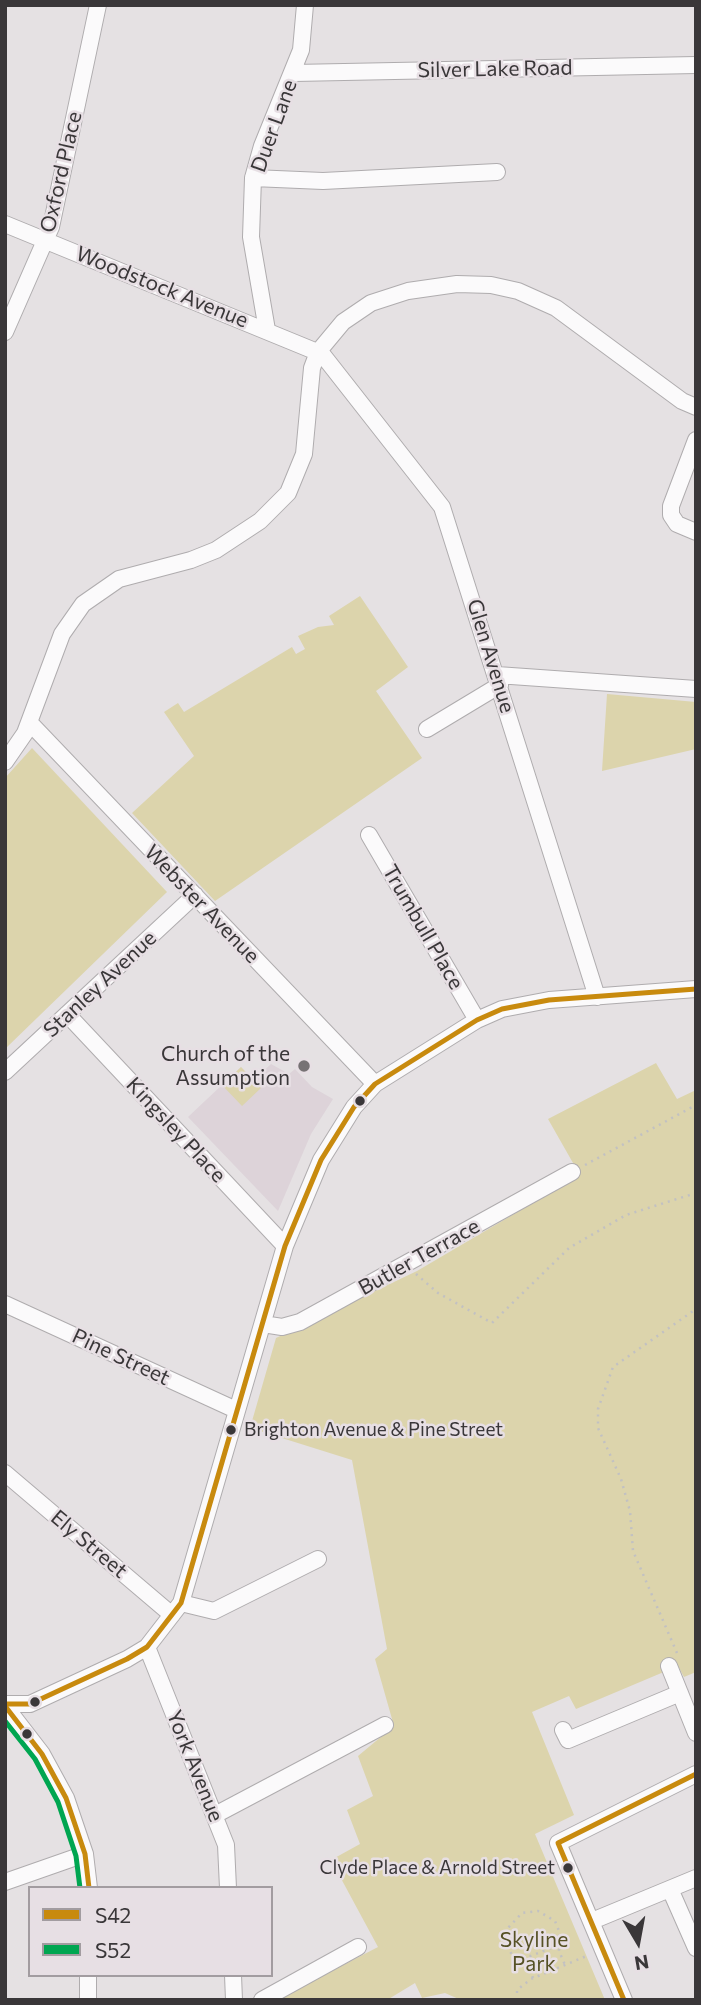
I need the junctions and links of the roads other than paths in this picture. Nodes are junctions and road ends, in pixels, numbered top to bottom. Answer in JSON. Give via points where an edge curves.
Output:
{"nodes":[{"id":1,"x":98,"y":5,"type":"edge"},
{"id":2,"x":305,"y":5,"type":"edge"},
{"id":3,"x":696,"y":65,"type":"edge"},
{"id":4,"x":294,"y":73,"type":"junction"},
{"id":5,"x":497,"y":172,"type":"dead end"},
{"id":6,"x":253,"y":178,"type":"junction"},
{"id":7,"x":5,"y":224,"type":"edge"},
{"id":8,"x":46,"y":240,"type":"junction"},
{"id":9,"x":267,"y":330,"type":"junction"},
{"id":10,"x":5,"y":332,"type":"edge"},
{"id":11,"x":318,"y":352,"type":"junction"},
{"id":12,"x":696,"y":407,"type":"edge"},
{"id":13,"x":696,"y":440,"type":"edge"},
{"id":14,"x":696,"y":532,"type":"edge"},
{"id":15,"x":498,"y":680,"type":"junction"},
{"id":16,"x":696,"y":689,"type":"edge"},
{"id":17,"x":30,"y":723,"type":"junction"},
{"id":18,"x":427,"y":729,"type":"dead end"},
{"id":19,"x":5,"y":762,"type":"edge"},
{"id":20,"x":369,"y":835,"type":"dead end"},
{"id":21,"x":195,"y":895,"type":"junction"},
{"id":22,"x":696,"y":989,"type":"edge"},
{"id":23,"x":597,"y":997,"type":"junction"},
{"id":24,"x":66,"y":1014,"type":"junction"},
{"id":25,"x":477,"y":1020,"type":"junction"},
{"id":26,"x":5,"y":1072,"type":"edge"},
{"id":27,"x":375,"y":1084,"type":"junction"},
{"id":28,"x":572,"y":1172,"type":"road end"},
{"id":29,"x":285,"y":1246,"type":"junction"},
{"id":30,"x":5,"y":1304,"type":"edge"},
{"id":31,"x":263,"y":1324,"type":"junction"},
{"id":32,"x":236,"y":1410,"type":"junction"},
{"id":33,"x":5,"y":1473,"type":"edge"},
{"id":34,"x":318,"y":1559,"type":"dead end"},
{"id":35,"x":176,"y":1609,"type":"junction"},
{"id":36,"x":147,"y":1647,"type":"junction"},
{"id":37,"x":675,"y":1664,"type":"road end"},
{"id":38,"x":680,"y":1693,"type":"junction"},
{"id":39,"x":5,"y":1705,"type":"edge"},
{"id":40,"x":385,"y":1725,"type":"dead end"},
{"id":41,"x":563,"y":1730,"type":"dead end"},
{"id":42,"x":696,"y":1733,"type":"edge"},
{"id":43,"x":696,"y":1774,"type":"edge"},
{"id":44,"x":215,"y":1815,"type":"junction"},
{"id":45,"x":85,"y":1854,"type":"junction"},
{"id":46,"x":696,"y":1878,"type":"edge"},
{"id":47,"x":5,"y":1882,"type":"edge"},
{"id":48,"x":89,"y":1886,"type":"edge"},
{"id":49,"x":228,"y":1886,"type":"edge"},
{"id":50,"x":670,"y":1889,"type":"junction"},
{"id":51,"x":592,"y":1921,"type":"junction"},
{"id":52,"x":358,"y":1947,"type":"dead end"},
{"id":53,"x":696,"y":1948,"type":"edge"},
{"id":54,"x":88,"y":1977,"type":"edge"},
{"id":55,"x":233,"y":1977,"type":"edge"},
{"id":56,"x":88,"y":2000,"type":"edge"},
{"id":57,"x":234,"y":2000,"type":"edge"},
{"id":58,"x":262,"y":2000,"type":"edge"},
{"id":59,"x":624,"y":2000,"type":"edge"}],
"edges":[{"from":1,"to":8,"type":"street","name":"Oxford Place"},
{"from":2,"to":4,"type":"street","name":"Duer Lane"},
{"from":3,"to":4,"type":"street","name":"Silver Lake Road"},
{"from":4,"to":6,"type":"street","name":"Duer Lane"},
{"from":5,"to":6,"type":"street","via":[[323,181]]},
{"from":6,"to":9,"type":"street","name":"Duer Lane","via":[[251,237]]},
{"from":7,"to":8,"type":"street","name":"Woodstock Avenue"},
{"from":8,"to":9,"type":"street","name":"Woodstock Avenue"},
{"from":8,"to":10,"type":"street","name":"Oxford Place"},
{"from":9,"to":11,"type":"street","name":"Woodstock Avenue"},
{"from":11,"to":12,"type":"street","via":[[343,322],[379,300],[445,285],[500,286],[556,308]]},
{"from":11,"to":15,"type":"street","name":"Glen Avenue","via":[[442,507]]},
{"from":11,"to":17,"type":"street","via":[[312,368],[304,454],[288,493],[260,521],[216,550],[119,579],[90,597],[59,640]]},
{"from":13,"to":14,"type":"street","via":[[671,506],[677,524]]},
{"from":15,"to":16,"type":"street"},
{"from":15,"to":18,"type":"street"},
{"from":15,"to":23,"type":"street","name":"Glen Avenue"},
{"from":17,"to":19,"type":"street"},
{"from":17,"to":21,"type":"street","name":"Webster Avenue"},
{"from":20,"to":25,"type":"street","name":"Trumbull Place"},
{"from":21,"to":24,"type":"street","name":"Stanley Avenue"},
{"from":21,"to":27,"type":"street","name":"Webster Avenue"},
{"from":22,"to":23,"type":"street"},
{"from":23,"to":25,"type":"street","via":[[502,1009]]},
{"from":24,"to":26,"type":"street","name":"Stanley Avenue"},
{"from":24,"to":29,"type":"street","name":"Kingsley Place"},
{"from":25,"to":27,"type":"street"},
{"from":27,"to":29,"type":"street","via":[[347,1117],[321,1160]]},
{"from":28,"to":31,"type":"street","name":"Butler Terrace","via":[[300,1322]]},
{"from":29,"to":31,"type":"street"},
{"from":30,"to":32,"type":"street","name":"Pine Street"},
{"from":31,"to":32,"type":"street"},
{"from":32,"to":35,"type":"street"},
{"from":33,"to":35,"type":"street","name":"Ely Street"},
{"from":34,"to":35,"type":"street","via":[[214,1611]]},
{"from":35,"to":36,"type":"street"},
{"from":36,"to":39,"type":"street","via":[[30,1704]]},
{"from":36,"to":44,"type":"street","name":"York Avenue"},
{"from":37,"to":38,"type":"street"},
{"from":38,"to":41,"type":"street","via":[[568,1740]]},
{"from":38,"to":42,"type":"street"},
{"from":39,"to":45,"type":"street","via":[[48,1764],[66,1798]]},
{"from":40,"to":44,"type":"street"},
{"from":43,"to":51,"type":"street","via":[[558,1843]]},
{"from":44,"to":49,"type":"street","name":"York Avenue","via":[[226,1845]]},
{"from":45,"to":47,"type":"street"},
{"from":45,"to":48,"type":"street"},
{"from":46,"to":50,"type":"street"},
{"from":50,"to":51,"type":"street"},
{"from":50,"to":53,"type":"street"},
{"from":51,"to":59,"type":"street"},
{"from":52,"to":58,"type":"street"},
{"from":54,"to":56,"type":"street"},
{"from":55,"to":57,"type":"street"}]}
